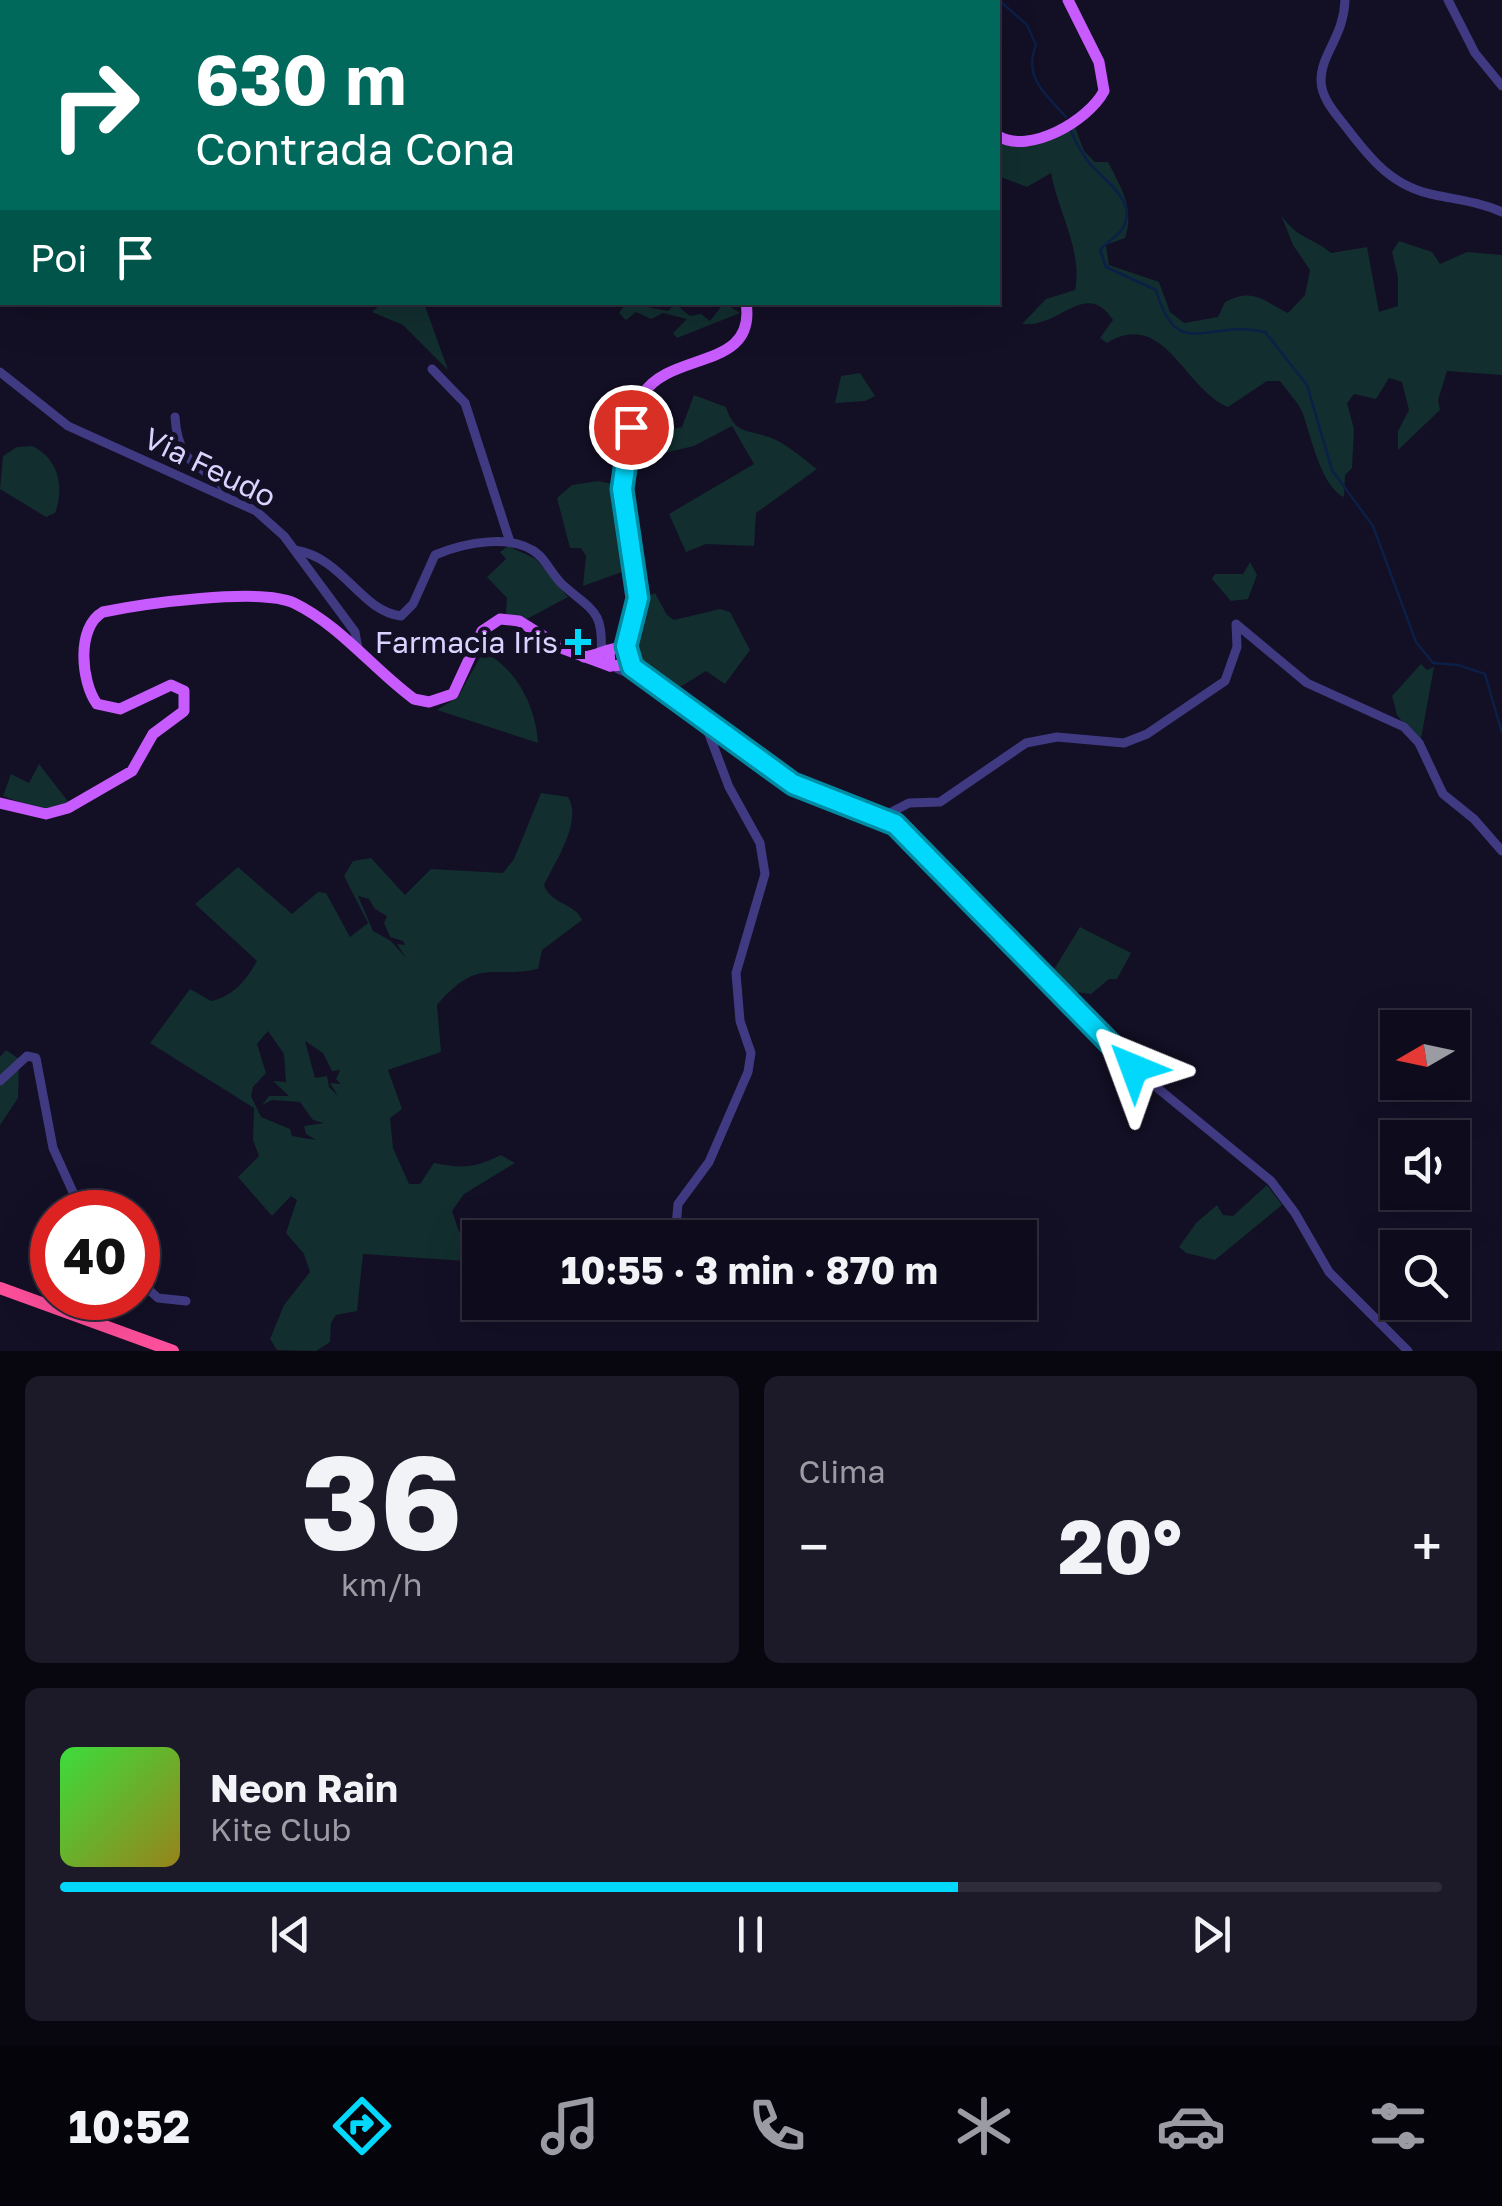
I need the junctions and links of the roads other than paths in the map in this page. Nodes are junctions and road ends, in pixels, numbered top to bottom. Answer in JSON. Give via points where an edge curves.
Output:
{"nodes":[{"id":1,"x":1068,"y":0,"type":"edge"},
{"id":2,"x":1345,"y":0,"type":"edge"},
{"id":3,"x":1448,"y":0,"type":"edge"},
{"id":4,"x":1502,"y":86,"type":"edge"},
{"id":5,"x":1000,"y":137,"type":"edge"},
{"id":6,"x":1502,"y":212,"type":"edge"},
{"id":7,"x":746,"y":305,"type":"edge"},
{"id":8,"x":432,"y":369,"type":"dead end"},
{"id":9,"x":0,"y":372,"type":"edge"},
{"id":10,"x":175,"y":417,"type":"dead end"},
{"id":11,"x":230,"y":498,"type":"junction"},
{"id":12,"x":510,"y":542,"type":"junction"},
{"id":13,"x":295,"y":550,"type":"junction"},
{"id":14,"x":358,"y":649,"type":"junction"},
{"id":15,"x":615,"y":657,"type":"junction"},
{"id":16,"x":703,"y":718,"type":"junction"},
{"id":17,"x":0,"y":803,"type":"edge"},
{"id":18,"x":882,"y":817,"type":"junction"},
{"id":19,"x":1502,"y":851,"type":"edge"},
{"id":20,"x":0,"y":1081,"type":"edge"},
{"id":21,"x":72,"y":1190,"type":"edge"},
{"id":22,"x":677,"y":1220,"type":"edge"},
{"id":23,"x":0,"y":1288,"type":"edge"},
{"id":24,"x":160,"y":1298,"type":"edge"},
{"id":25,"x":186,"y":1301,"type":"dead end"},
{"id":26,"x":173,"y":1351,"type":"edge"},
{"id":27,"x":1408,"y":1351,"type":"edge"}],
"edges":[{"from":1,"to":5,"type":"main road","via":[[1099,62],[1104,91],[1083,114],[1033,141],[1013,144]]},
{"from":2,"to":6,"type":"street","via":[[1341,33],[1321,74],[1335,112],[1379,169],[1405,186]]},
{"from":3,"to":4,"type":"street"},
{"from":7,"to":15,"type":"main road","via":[[747,329],[739,342],[667,374],[638,406],[622,489],[638,598]]},
{"from":8,"to":12,"type":"street","via":[[465,403]]},
{"from":9,"to":11,"type":"street","name":"Via Feudo","via":[[79,432]]},
{"from":10,"to":11,"type":"street","via":[[189,462],[222,484]]},
{"from":11,"to":13,"type":"street","name":"Via Feudo","via":[[270,521]]},
{"from":12,"to":13,"type":"street","via":[[435,555],[401,616],[384,612],[333,564]]},
{"from":12,"to":15,"type":"street","via":[[538,555],[559,582],[594,608]]},
{"from":13,"to":14,"type":"street","name":"Via Feudo","via":[[354,632]]},
{"from":14,"to":15,"type":"main road","name":"Via Feudo","via":[[400,689],[429,702],[453,694],[494,620],[514,619],[580,656]]},
{"from":14,"to":17,"type":"main road","via":[[309,612],[270,596],[100,613],[88,626],[86,651],[96,704],[120,709],[172,685],[184,691],[184,711],[154,734],[132,771],[62,810],[46,814]]},
{"from":15,"to":16,"type":"street"},
{"from":16,"to":18,"type":"street","via":[[793,784]]},
{"from":16,"to":22,"type":"street","via":[[728,787],[760,843],[765,874],[736,973],[751,1054],[748,1072],[710,1162],[678,1204]]},
{"from":18,"to":19,"type":"street","via":[[909,803],[940,802],[1026,742],[1057,737],[1124,744],[1147,734],[1225,681],[1237,647],[1236,624],[1307,683],[1404,727],[1443,794]]},
{"from":18,"to":27,"type":"street","via":[[909,835],[1134,1068],[1270,1181],[1329,1272]]},
{"from":20,"to":21,"type":"street","via":[[27,1056],[36,1058],[53,1148]]},
{"from":23,"to":26,"type":"highway"},
{"from":24,"to":25,"type":"street"}]}
